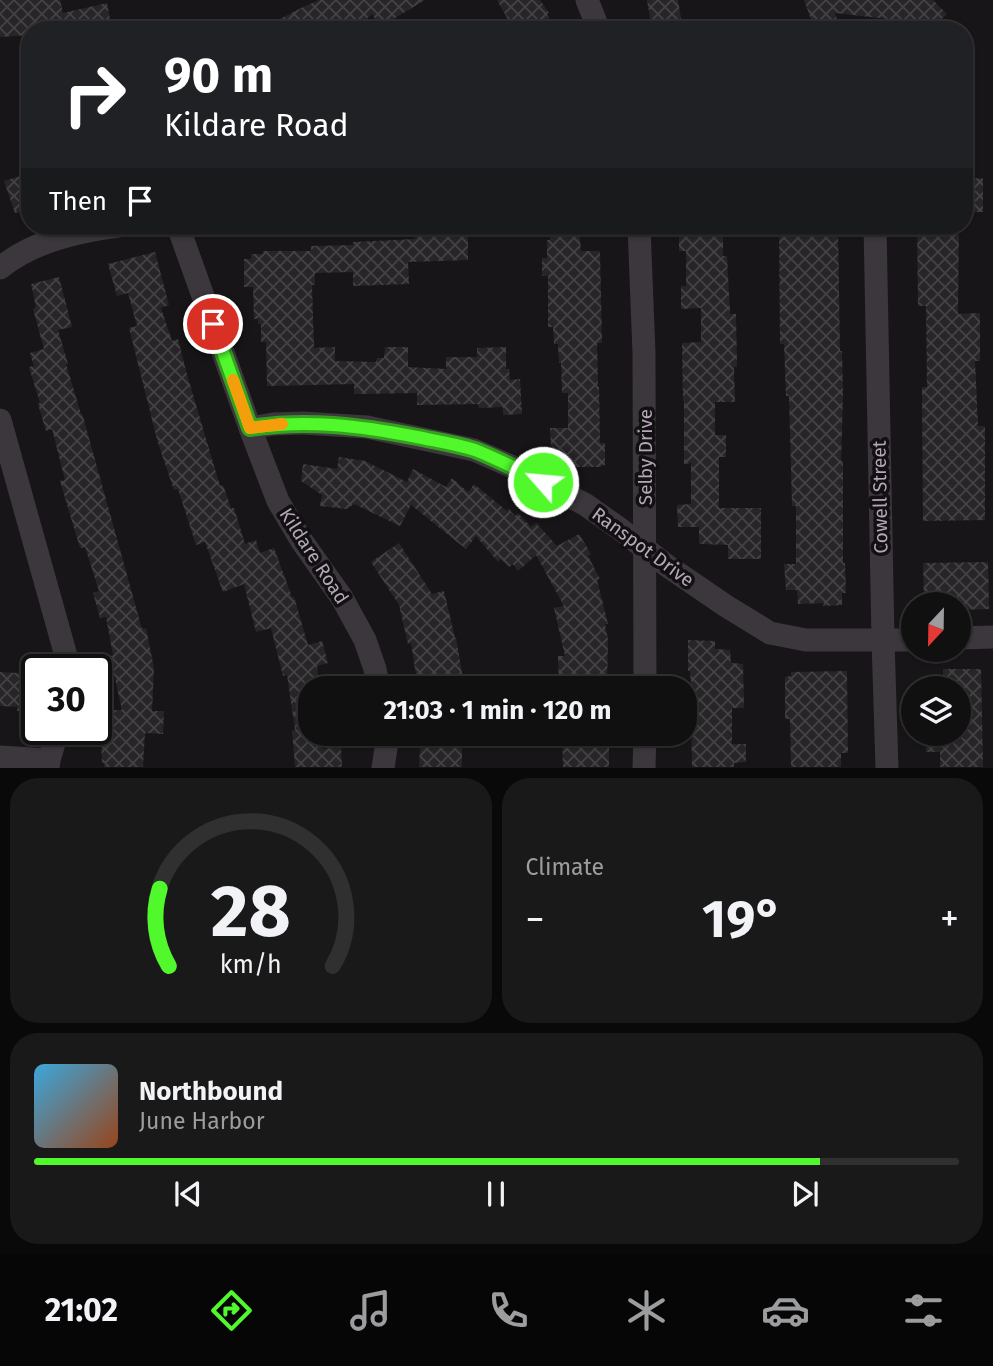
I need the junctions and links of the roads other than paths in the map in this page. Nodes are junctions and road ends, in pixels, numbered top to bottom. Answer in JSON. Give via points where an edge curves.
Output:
{"nodes":[{"id":1,"x":587,"y":0,"type":"edge"},
{"id":2,"x":595,"y":21,"type":"edge"},
{"id":3,"x":70,"y":235,"type":"edge"},
{"id":4,"x":181,"y":235,"type":"edge"},
{"id":5,"x":639,"y":235,"type":"edge"},
{"id":6,"x":875,"y":235,"type":"edge"},
{"id":7,"x":0,"y":268,"type":"edge"},
{"id":8,"x":0,"y":419,"type":"edge"},
{"id":9,"x":250,"y":428,"type":"junction"},
{"id":10,"x":645,"y":549,"type":"junction"},
{"id":11,"x":993,"y":637,"type":"edge"},
{"id":12,"x":971,"y":638,"type":"edge"},
{"id":13,"x":901,"y":639,"type":"edge"},
{"id":14,"x":883,"y":640,"type":"junction"},
{"id":15,"x":66,"y":654,"type":"edge"},
{"id":16,"x":377,"y":676,"type":"edge"},
{"id":17,"x":645,"y":676,"type":"edge"},
{"id":18,"x":54,"y":745,"type":"edge"},
{"id":19,"x":386,"y":746,"type":"edge"},
{"id":20,"x":645,"y":746,"type":"edge"},
{"id":21,"x":0,"y":757,"type":"edge"},
{"id":22,"x":48,"y":764,"type":"edge"},
{"id":23,"x":383,"y":768,"type":"edge"},
{"id":24,"x":644,"y":768,"type":"edge"},
{"id":25,"x":887,"y":768,"type":"edge"}],
"edges":[{"from":1,"to":2,"type":"street"},
{"from":3,"to":7,"type":"street","via":[[15,256]]},
{"from":4,"to":9,"type":"street","name":"Kildare Road"},
{"from":5,"to":10,"type":"street","name":"Selby Drive"},
{"from":6,"to":14,"type":"street","name":"Cowell Street"},
{"from":8,"to":15,"type":"street"},
{"from":9,"to":10,"type":"street","name":"Ranspot Drive","via":[[303,423],[367,427],[474,450],[586,505]]},
{"from":9,"to":16,"type":"street","name":"Kildare Road","via":[[278,501],[342,598],[365,640]]},
{"from":10,"to":14,"type":"street","name":"Ranspot Drive","via":[[771,633],[806,640]]},
{"from":10,"to":17,"type":"street","name":"Selby Drive"},
{"from":11,"to":12,"type":"street"},
{"from":13,"to":14,"type":"street","name":"Ranspot Drive"},
{"from":14,"to":25,"type":"street","name":"Cowell Street"},
{"from":18,"to":22,"type":"street"},
{"from":19,"to":23,"type":"street"},
{"from":20,"to":24,"type":"street"},
{"from":21,"to":22,"type":"street"}]}
